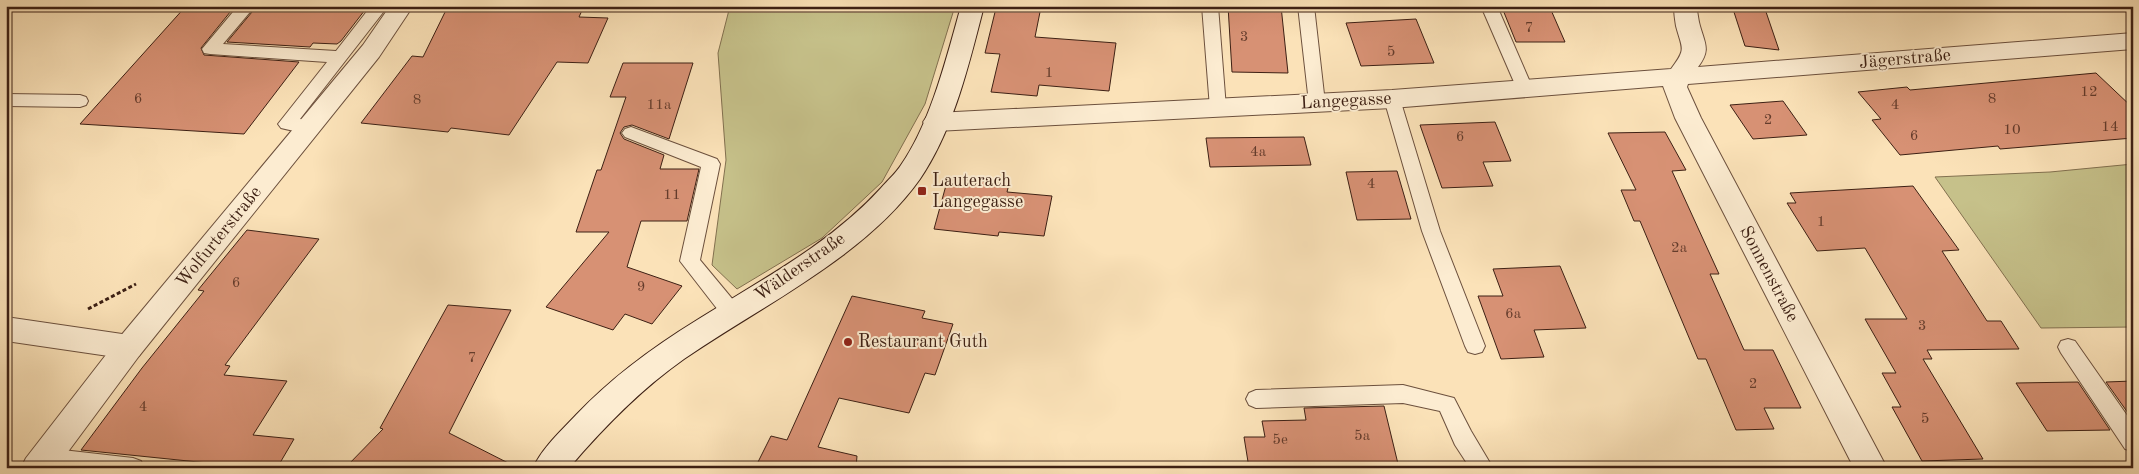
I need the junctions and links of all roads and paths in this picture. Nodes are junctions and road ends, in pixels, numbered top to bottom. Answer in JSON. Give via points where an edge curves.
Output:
{"nodes":[{"id":1,"x":247,"y":6,"type":"edge"},
{"id":2,"x":380,"y":6,"type":"edge"},
{"id":3,"x":402,"y":6,"type":"edge"},
{"id":4,"x":973,"y":6,"type":"edge"},
{"id":5,"x":1210,"y":6,"type":"edge"},
{"id":6,"x":1306,"y":6,"type":"edge"},
{"id":7,"x":1489,"y":6,"type":"edge"},
{"id":8,"x":1685,"y":6,"type":"edge"},
{"id":9,"x":2133,"y":41,"type":"edge"},
{"id":10,"x":341,"y":57,"type":"junction"},
{"id":11,"x":1677,"y":78,"type":"junction"},
{"id":12,"x":1525,"y":89,"type":"junction"},
{"id":13,"x":1392,"y":99,"type":"junction"},
{"id":14,"x":6,"y":100,"type":"edge"},
{"id":15,"x":80,"y":101,"type":"dead end"},
{"id":16,"x":1317,"y":103,"type":"junction"},
{"id":17,"x":1218,"y":108,"type":"junction"},
{"id":18,"x":936,"y":122,"type":"junction"},
{"id":19,"x":310,"y":126,"type":"junction"},
{"id":20,"x":631,"y":133,"type":"dead end"},
{"id":21,"x":139,"y":283,"type":"dead end"},
{"id":22,"x":85,"y":311,"type":"dead end"},
{"id":23,"x":732,"y":313,"type":"junction"},
{"id":24,"x":6,"y":329,"type":"edge"},
{"id":25,"x":1475,"y":346,"type":"dead end"},
{"id":26,"x":129,"y":347,"type":"junction"},
{"id":27,"x":2068,"y":347,"type":"dead end"},
{"id":28,"x":1256,"y":399,"type":"dead end"},
{"id":29,"x":2133,"y":442,"type":"edge"},
{"id":30,"x":41,"y":463,"type":"edge"},
{"id":31,"x":133,"y":468,"type":"edge"},
{"id":32,"x":549,"y":468,"type":"edge"},
{"id":33,"x":1482,"y":468,"type":"edge"},
{"id":34,"x":1871,"y":468,"type":"edge"}],
"edges":[{"from":1,"to":10,"type":"lane","via":[[210,49]]},
{"from":2,"to":10,"type":"lane"},
{"from":3,"to":19,"type":"street","name":"Wolfurterstraße","via":[[371,51]]},
{"from":4,"to":18,"type":"street","name":"Wälderstraße"},
{"from":5,"to":17,"type":"lane"},
{"from":6,"to":16,"type":"lane"},
{"from":7,"to":12,"type":"lane"},
{"from":8,"to":11,"type":"street","via":[[1695,44],[1692,58]]},
{"from":9,"to":11,"type":"street","name":"Jägerstraße"},
{"from":10,"to":19,"type":"lane","via":[[288,124]]},
{"from":11,"to":12,"type":"street","name":"Langegasse"},
{"from":11,"to":34,"type":"street","name":"Sonnenstraße","via":[[1675,87],[1688,118]]},
{"from":12,"to":13,"type":"street","name":"Langegasse"},
{"from":13,"to":16,"type":"street","name":"Langegasse"},
{"from":13,"to":25,"type":"lane","via":[[1431,231]]},
{"from":14,"to":15,"type":"lane"},
{"from":16,"to":17,"type":"street","name":"Langegasse"},
{"from":17,"to":18,"type":"street","name":"Langegasse"},
{"from":18,"to":23,"type":"street","name":"Wälderstraße","via":[[909,174],[862,224],[810,264]]},
{"from":19,"to":26,"type":"street","name":"Wolfurterstraße"},
{"from":20,"to":23,"type":"lane","via":[[712,164],[690,261]]},
{"from":21,"to":22,"type":"path"},
{"from":23,"to":32,"type":"street","name":"Wälderstraße","via":[[639,376],[598,412]]},
{"from":24,"to":26,"type":"street"},
{"from":26,"to":30,"type":"street","name":"Wolfurterstraße"},
{"from":27,"to":29,"type":"lane"},
{"from":28,"to":33,"type":"lane","via":[[1403,394],[1447,404]]},
{"from":30,"to":31,"type":"lane"}]}
